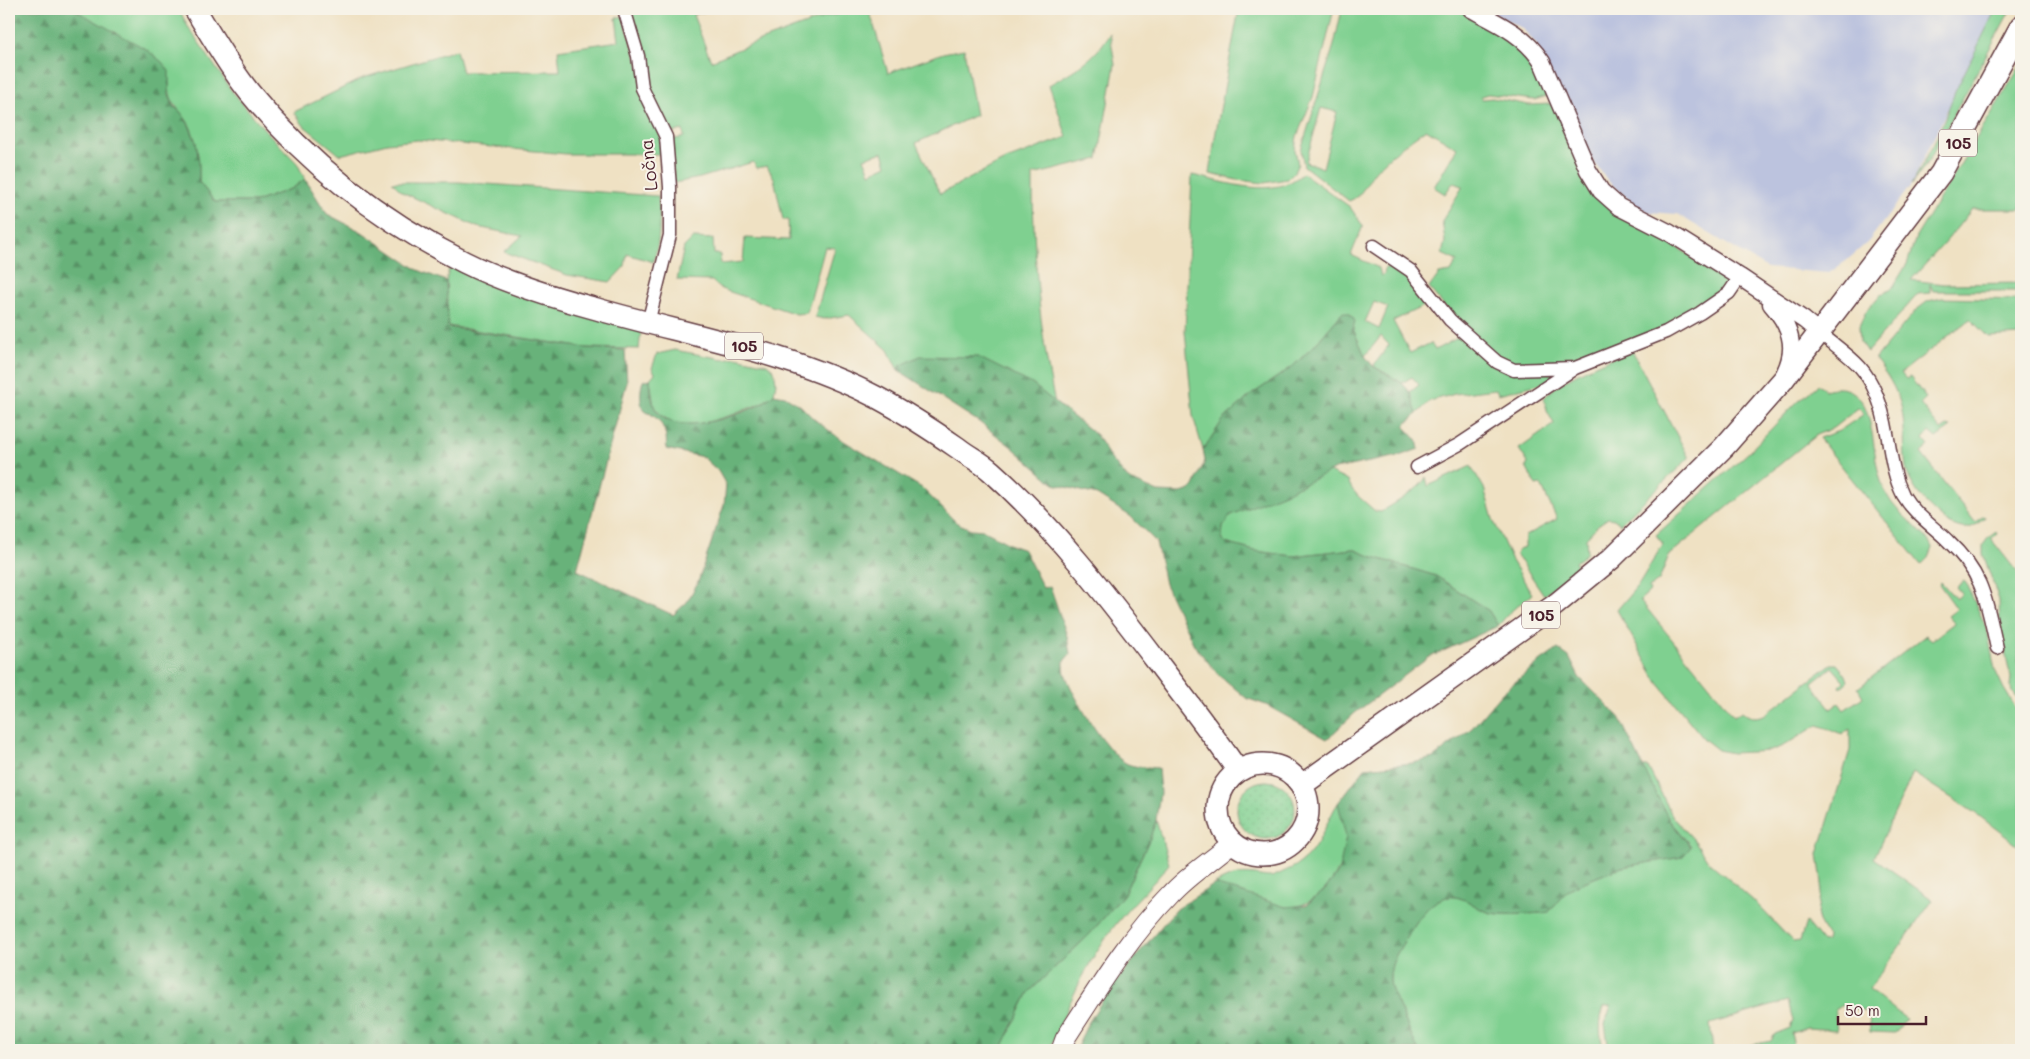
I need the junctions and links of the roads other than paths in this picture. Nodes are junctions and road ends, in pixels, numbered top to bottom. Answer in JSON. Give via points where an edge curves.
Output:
{"nodes":[{"id":1,"x":195,"y":9,"type":"edge"},
{"id":2,"x":624,"y":9,"type":"edge"},
{"id":3,"x":1471,"y":9,"type":"edge"},
{"id":4,"x":2021,"y":26,"type":"edge"},
{"id":5,"x":1374,"y":246,"type":"dead end"},
{"id":6,"x":1740,"y":277,"type":"junction"},
{"id":7,"x":1758,"y":289,"type":"junction"},
{"id":8,"x":648,"y":323,"type":"junction"},
{"id":9,"x":1820,"y":333,"type":"junction"},
{"id":10,"x":1575,"y":368,"type":"junction"},
{"id":11,"x":1754,"y":413,"type":"junction"},
{"id":12,"x":1417,"y":467,"type":"dead end"},
{"id":13,"x":1997,"y":648,"type":"dead end"},
{"id":14,"x":1238,"y":771,"type":"junction"},
{"id":15,"x":1302,"y":785,"type":"junction"},
{"id":16,"x":1232,"y":842,"type":"junction"},
{"id":17,"x":1060,"y":1050,"type":"edge"}],
"edges":[{"from":1,"to":8,"type":"main road","number":"105","via":[[256,99],[301,148],[377,211],[421,240],[468,264],[532,289]]},
{"from":2,"to":8,"type":"street","name":"Ločna","via":[[638,56],[642,88],[666,137],[670,187],[670,235]]},
{"from":3,"to":6,"type":"street","via":[[1505,27],[1536,52],[1588,170],[1602,191],[1619,207],[1670,233]]},
{"from":4,"to":9,"type":"main road","number":"105","via":[[1942,173]]},
{"from":5,"to":10,"type":"street","via":[[1411,271],[1450,320],[1497,362],[1514,370]]},
{"from":6,"to":7,"type":"street"},
{"from":6,"to":10,"type":"street","via":[[1729,292],[1666,332]]},
{"from":7,"to":9,"type":"street"},
{"from":7,"to":11,"type":"street","via":[[1782,316],[1789,328],[1792,345],[1784,373]]},
{"from":8,"to":14,"type":"main road","number":"105","via":[[742,346],[837,379],[916,420],[989,470],[1050,530],[1114,606]]},
{"from":9,"to":11,"type":"main road","number":"105"},
{"from":9,"to":13,"type":"street","via":[[1860,368],[1873,388],[1881,404],[1896,481],[1916,512],[1958,550],[1977,575]]},
{"from":10,"to":12,"type":"street","via":[[1460,444]]},
{"from":11,"to":15,"type":"main road","number":"105","via":[[1611,559],[1576,588]]},
{"from":14,"to":15,"type":"main road","via":[[1266,763],[1292,774]]},
{"from":14,"to":16,"type":"main road","via":[[1228,780],[1218,805],[1221,825]]},
{"from":15,"to":16,"type":"main road","via":[[1308,813],[1305,827],[1286,848],[1258,854]]},
{"from":16,"to":17,"type":"main road","via":[[1171,893],[1123,949]]}]}
